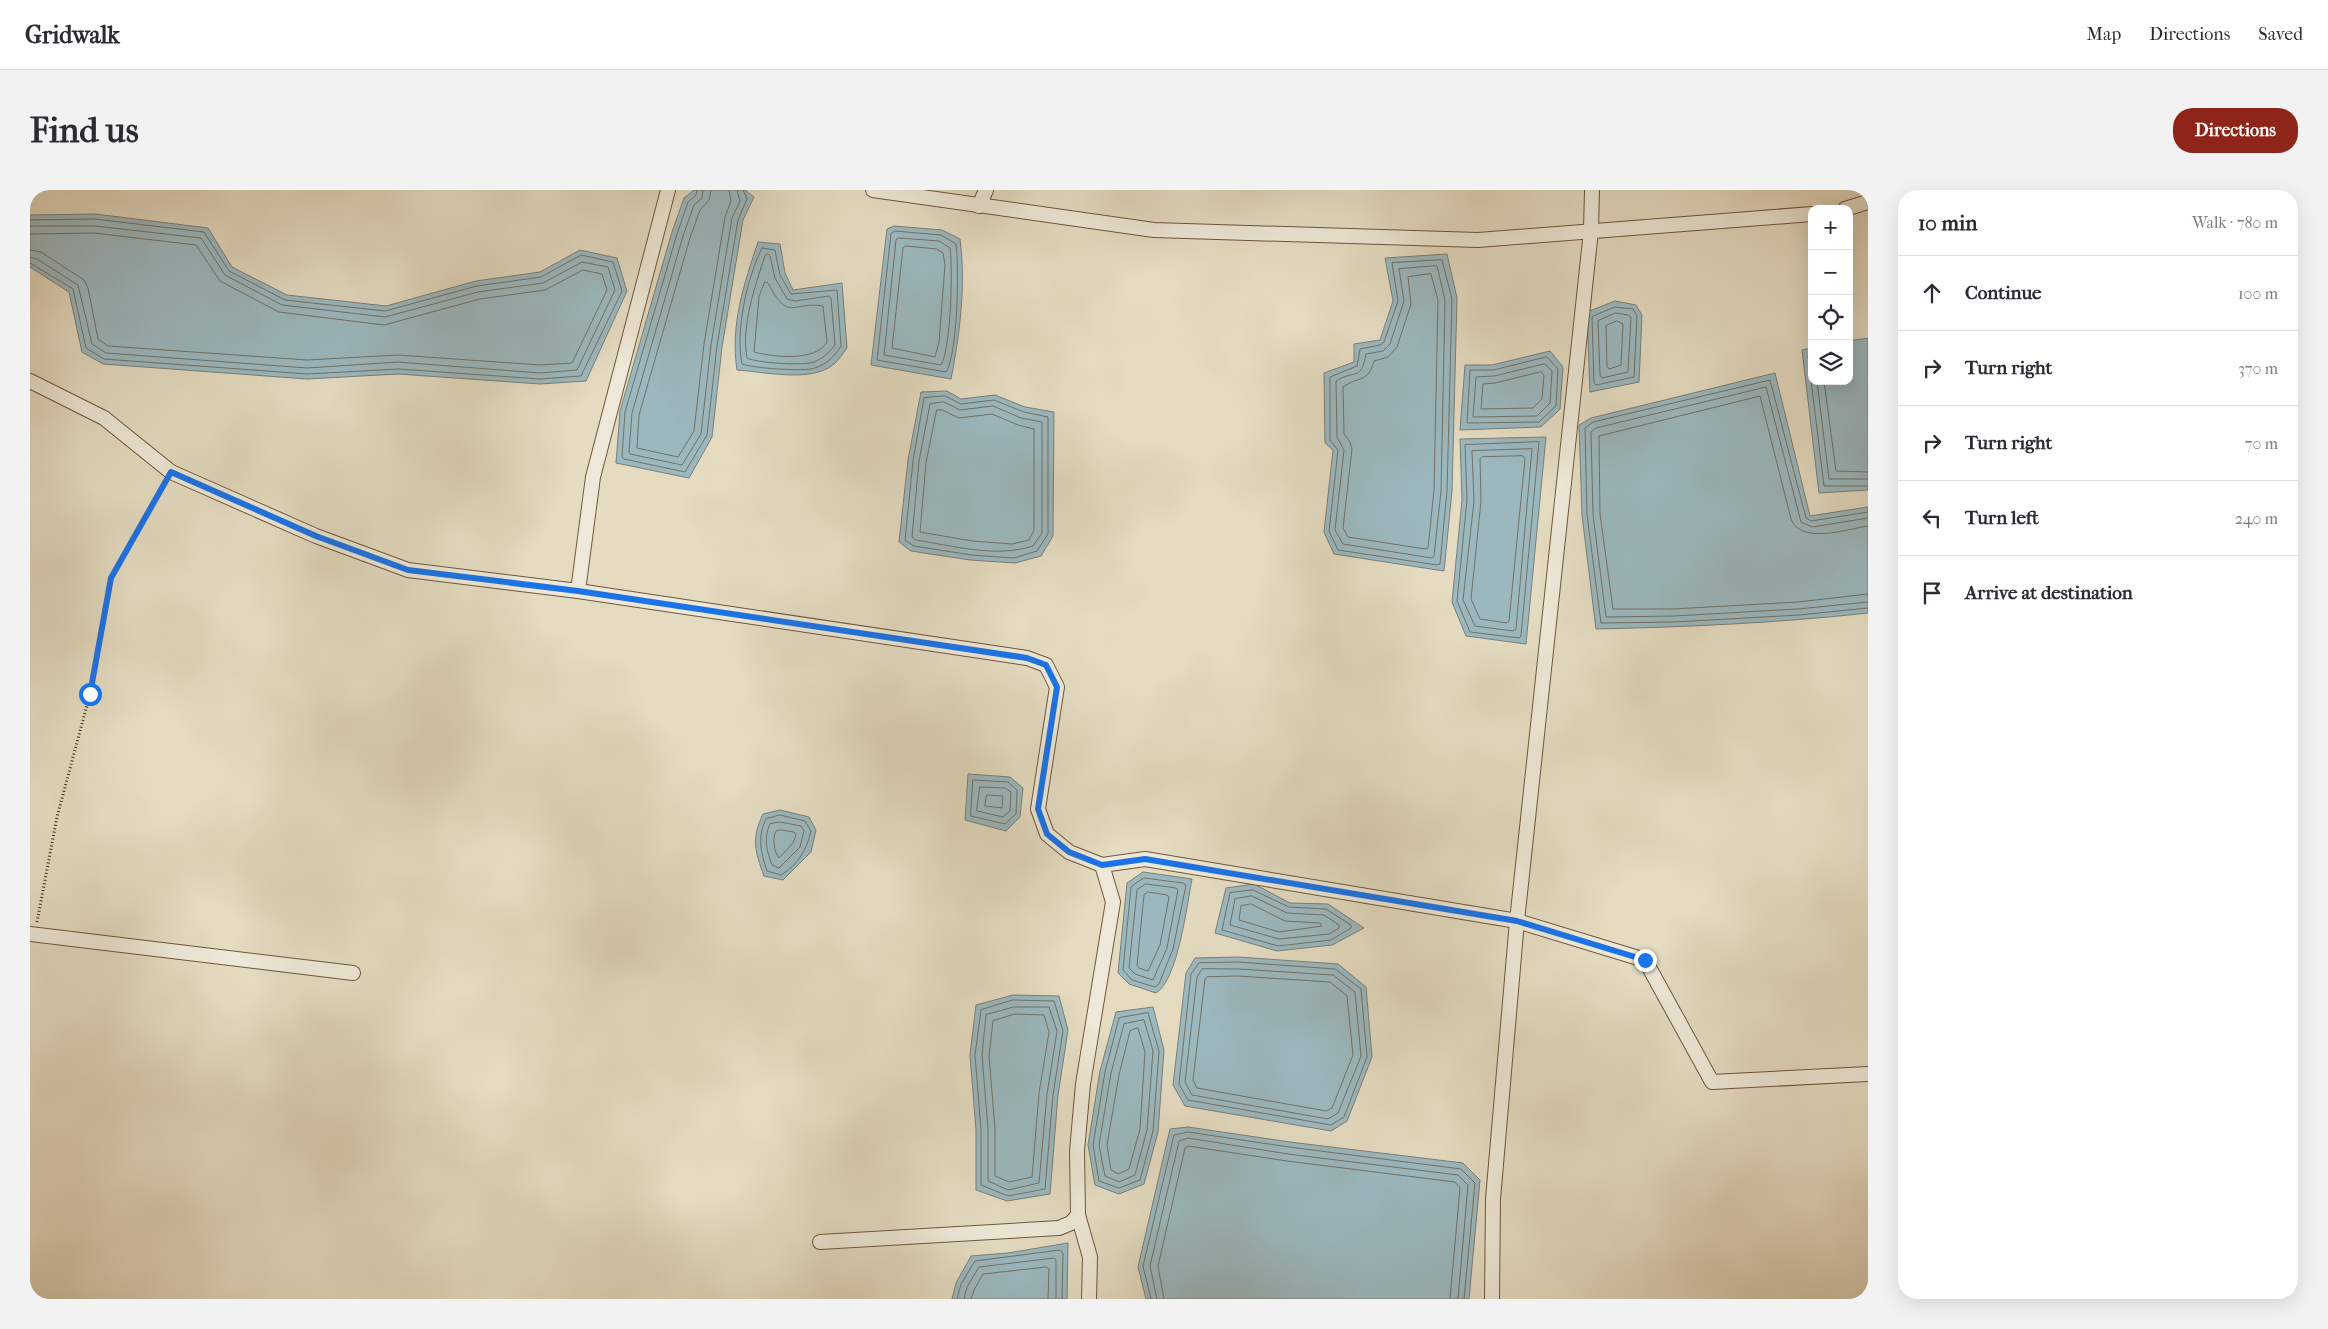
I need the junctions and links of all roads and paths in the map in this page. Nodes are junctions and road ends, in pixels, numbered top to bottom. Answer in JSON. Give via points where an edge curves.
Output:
{"nodes":[{"id":1,"x":668,"y":190,"type":"edge"},
{"id":2,"x":873,"y":190,"type":"edge"},
{"id":3,"x":986,"y":190,"type":"edge"},
{"id":4,"x":1592,"y":190,"type":"edge"},
{"id":5,"x":1868,"y":202,"type":"edge"},
{"id":6,"x":979,"y":206,"type":"junction"},
{"id":7,"x":1853,"y":207,"type":"edge"},
{"id":8,"x":1808,"y":214,"type":"edge"},
{"id":9,"x":1591,"y":231,"type":"junction"},
{"id":10,"x":30,"y":382,"type":"edge"},
{"id":11,"x":171,"y":472,"type":"junction"},
{"id":12,"x":578,"y":591,"type":"junction"},
{"id":13,"x":1102,"y":865,"type":"junction"},
{"id":14,"x":1517,"y":921,"type":"junction"},
{"id":15,"x":32,"y":934,"type":"edge"},
{"id":16,"x":353,"y":973,"type":"dead end"},
{"id":17,"x":1868,"y":1074,"type":"edge"},
{"id":18,"x":1078,"y":1215,"type":"junction"},
{"id":19,"x":820,"y":1242,"type":"dead end"},
{"id":20,"x":1089,"y":1299,"type":"edge"},
{"id":21,"x":1492,"y":1299,"type":"edge"}],
"edges":[{"from":1,"to":12,"type":"street","via":[[592,477]]},
{"from":2,"to":6,"type":"street"},
{"from":3,"to":6,"type":"street"},
{"from":4,"to":9,"type":"street"},
{"from":5,"to":7,"type":"street"},
{"from":6,"to":9,"type":"street","via":[[1154,230],[1478,240]]},
{"from":8,"to":9,"type":"street"},
{"from":9,"to":14,"type":"street"},
{"from":10,"to":11,"type":"street","via":[[104,418]]},
{"from":11,"to":12,"type":"street","via":[[316,536],[408,570]]},
{"from":11,"to":15,"type":"path","via":[[111,578],[90,694],[57,817]]},
{"from":12,"to":13,"type":"street","via":[[1027,658],[1046,665],[1057,687],[1038,809],[1047,834],[1069,852]]},
{"from":13,"to":14,"type":"street","via":[[1145,859]]},
{"from":13,"to":18,"type":"street","via":[[1113,902],[1083,1084],[1077,1151]]},
{"from":14,"to":17,"type":"street","via":[[1645,960],[1712,1082]]},
{"from":14,"to":21,"type":"street","via":[[1493,1198]]},
{"from":15,"to":16,"type":"street"},
{"from":18,"to":19,"type":"street","via":[[1071,1223],[1059,1228]]},
{"from":18,"to":20,"type":"street","via":[[1090,1258]]}]}
